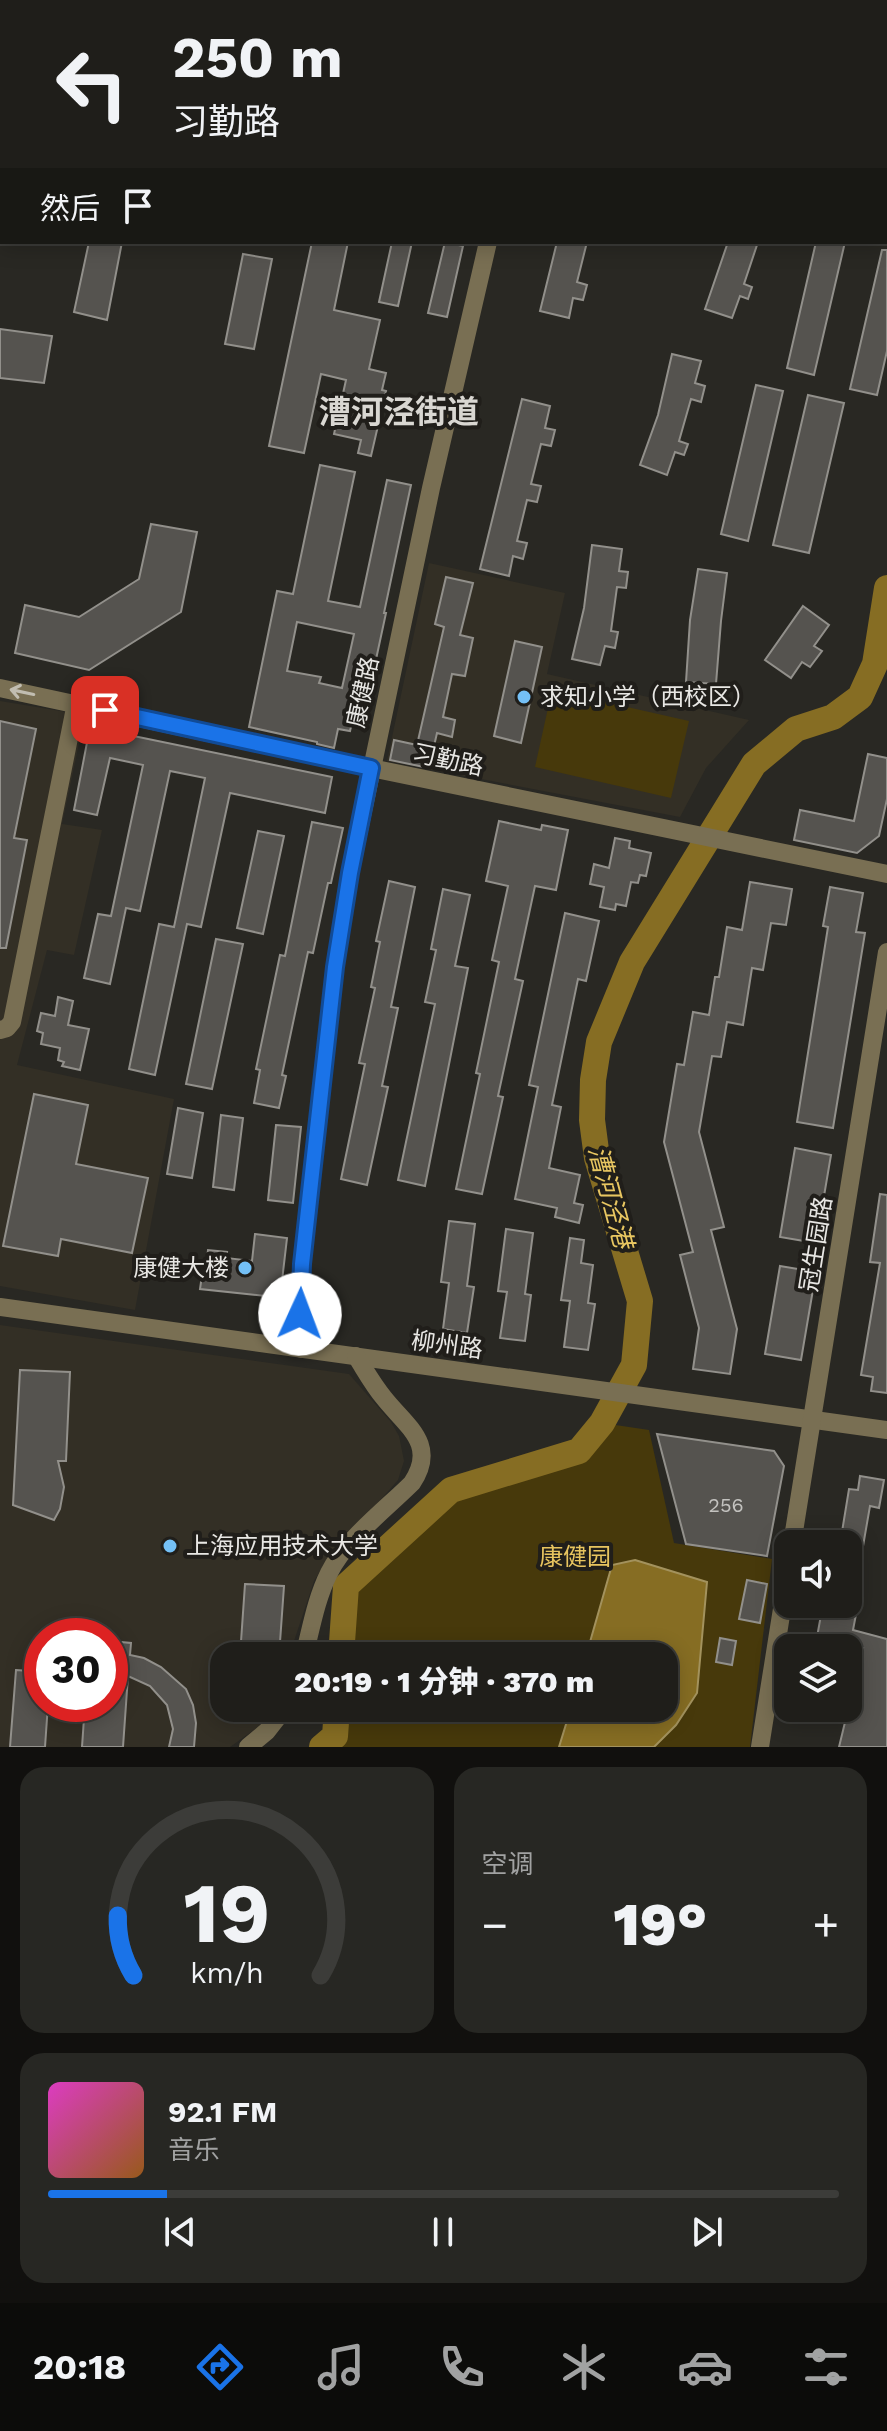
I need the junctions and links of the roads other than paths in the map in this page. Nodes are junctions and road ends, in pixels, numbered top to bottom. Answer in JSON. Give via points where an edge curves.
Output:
{"nodes":[{"id":1,"x":488,"y":244,"type":"edge"},
{"id":2,"x":0,"y":688,"type":"edge"},
{"id":3,"x":76,"y":703,"type":"junction"},
{"id":4,"x":371,"y":768,"type":"junction"},
{"id":5,"x":887,"y":874,"type":"edge"},
{"id":6,"x":887,"y":952,"type":"edge"},
{"id":7,"x":0,"y":1030,"type":"edge"},
{"id":8,"x":0,"y":1307,"type":"edge"},
{"id":9,"x":301,"y":1349,"type":"junction"},
{"id":10,"x":356,"y":1356,"type":"junction"},
{"id":11,"x":812,"y":1419,"type":"junction"},
{"id":12,"x":887,"y":1430,"type":"edge"},
{"id":13,"x":794,"y":1530,"type":"edge"},
{"id":14,"x":781,"y":1618,"type":"edge"},
{"id":15,"x":308,"y":1642,"type":"edge"},
{"id":16,"x":274,"y":1722,"type":"edge"},
{"id":17,"x":248,"y":1747,"type":"edge"},
{"id":18,"x":760,"y":1747,"type":"edge"}],
"edges":[{"from":1,"to":4,"type":"street","name":"康健路"},
{"from":3,"to":2,"type":"street","name":"习勤路","one_way":true},
{"from":3,"to":4,"type":"street","name":"习勤路"},
{"from":3,"to":7,"type":"street","via":[[12,1022]]},
{"from":4,"to":5,"type":"street","name":"习勤路"},
{"from":4,"to":9,"type":"street","name":"康健路","via":[[335,967],[302,1264]]},
{"from":6,"to":11,"type":"street","name":"冠生园路"},
{"from":8,"to":9,"type":"street","name":"柳州路"},
{"from":9,"to":10,"type":"street","name":"柳州路"},
{"from":10,"to":11,"type":"street","name":"柳州路"},
{"from":10,"to":15,"type":"street","via":[[418,1437],[422,1462],[412,1483],[330,1570]]},
{"from":11,"to":12,"type":"street","name":"柳州路"},
{"from":11,"to":13,"type":"street","name":"冠生园路"},
{"from":14,"to":18,"type":"street"},
{"from":16,"to":17,"type":"street"}]}
